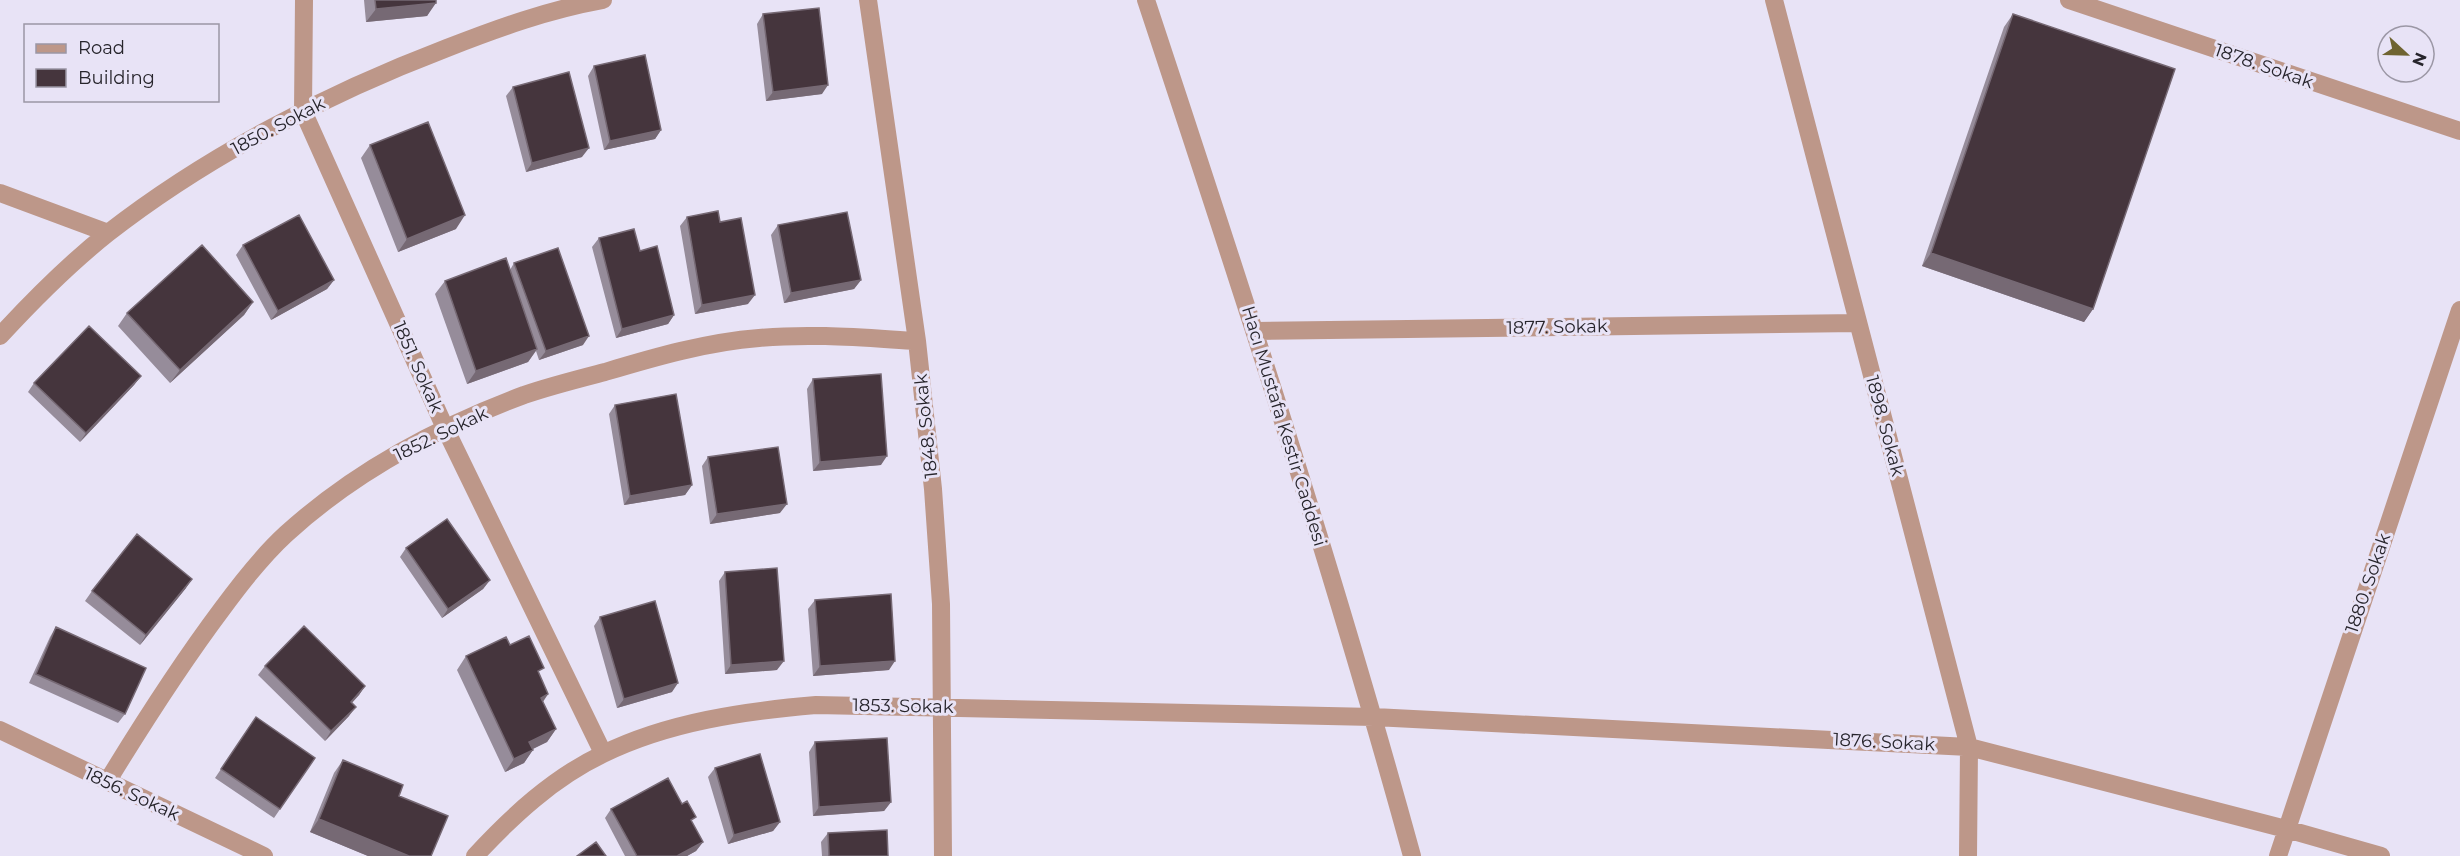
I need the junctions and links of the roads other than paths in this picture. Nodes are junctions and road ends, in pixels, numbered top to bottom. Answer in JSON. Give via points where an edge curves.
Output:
{"nodes":[{"id":1,"x":304,"y":0,"type":"edge"},
{"id":2,"x":603,"y":0,"type":"edge"},
{"id":3,"x":868,"y":0,"type":"edge"},
{"id":4,"x":1146,"y":0,"type":"edge"},
{"id":5,"x":1774,"y":0,"type":"edge"},
{"id":6,"x":2069,"y":0,"type":"edge"},
{"id":7,"x":303,"y":111,"type":"junction"},
{"id":8,"x":2460,"y":131,"type":"edge"},
{"id":9,"x":0,"y":193,"type":"edge"},
{"id":10,"x":108,"y":233,"type":"junction"},
{"id":11,"x":2460,"y":310,"type":"edge"},
{"id":12,"x":1858,"y":323,"type":"junction"},
{"id":13,"x":1256,"y":331,"type":"junction"},
{"id":14,"x":0,"y":336,"type":"edge"},
{"id":15,"x":917,"y":340,"type":"junction"},
{"id":16,"x":446,"y":428,"type":"junction"},
{"id":17,"x":941,"y":707,"type":"junction"},
{"id":18,"x":1374,"y":717,"type":"junction"},
{"id":19,"x":0,"y":730,"type":"edge"},
{"id":20,"x":1968,"y":747,"type":"junction"},
{"id":21,"x":603,"y":753,"type":"junction"},
{"id":22,"x":107,"y":782,"type":"junction"},
{"id":23,"x":2286,"y":829,"type":"junction"},
{"id":24,"x":264,"y":856,"type":"edge"},
{"id":25,"x":475,"y":856,"type":"edge"},
{"id":26,"x":943,"y":856,"type":"edge"},
{"id":27,"x":1412,"y":856,"type":"edge"},
{"id":28,"x":1968,"y":856,"type":"edge"},
{"id":29,"x":2278,"y":856,"type":"edge"},
{"id":30,"x":2381,"y":856,"type":"edge"}],
"edges":[{"from":1,"to":7,"type":"street","name":"1851. Sokak"},
{"from":2,"to":7,"type":"street","name":"1850. Sokak","via":[[536,15],[466,40],[390,69]]},
{"from":3,"to":15,"type":"street","name":"1848. Sokak"},
{"from":4,"to":13,"type":"street","name":"Hacı Mustafa Kestir Caddesi"},
{"from":5,"to":12,"type":"street","name":"1898. Sokak"},
{"from":6,"to":8,"type":"street","name":"1878. Sokak"},
{"from":7,"to":10,"type":"street","name":"1850. Sokak","via":[[226,154]]},
{"from":7,"to":16,"type":"street","name":"1851. Sokak"},
{"from":9,"to":10,"type":"street"},
{"from":10,"to":14,"type":"street","name":"1850. Sokak","via":[[44,289]]},
{"from":11,"to":23,"type":"street","name":"1880. Sokak"},
{"from":12,"to":13,"type":"street","name":"1877. Sokak"},
{"from":12,"to":20,"type":"street","name":"1898. Sokak"},
{"from":13,"to":18,"type":"street","name":"Hacı Mustafa Kestir Caddesi"},
{"from":15,"to":16,"type":"street","name":"1852. Sokak","via":[[819,336],[759,338],[706,346],[525,395]]},
{"from":15,"to":17,"type":"street","name":"1848. Sokak","via":[[941,604]]},
{"from":16,"to":21,"type":"street","name":"1851. Sokak"},
{"from":16,"to":22,"type":"street","name":"1852. Sokak","via":[[329,498],[284,535],[189,652]]},
{"from":17,"to":18,"type":"street","name":"1853. Sokak"},
{"from":17,"to":21,"type":"street","name":"1853. Sokak","via":[[816,705],[767,709],[661,732]]},
{"from":17,"to":26,"type":"street","name":"1848. Sokak"},
{"from":18,"to":20,"type":"street","name":"1876. Sokak"},
{"from":18,"to":27,"type":"street","name":"Hacı Mustafa Kestir Caddesi"},
{"from":19,"to":22,"type":"street","name":"1856. Sokak"},
{"from":20,"to":23,"type":"street","name":"1876. Sokak"},
{"from":20,"to":28,"type":"street","name":"1898. Sokak"},
{"from":21,"to":25,"type":"street","name":"1853. Sokak","via":[[528,803]]},
{"from":22,"to":24,"type":"street","name":"1856. Sokak"},
{"from":23,"to":29,"type":"street","name":"1880. Sokak"},
{"from":23,"to":30,"type":"street","name":"1876. Sokak"}]}
